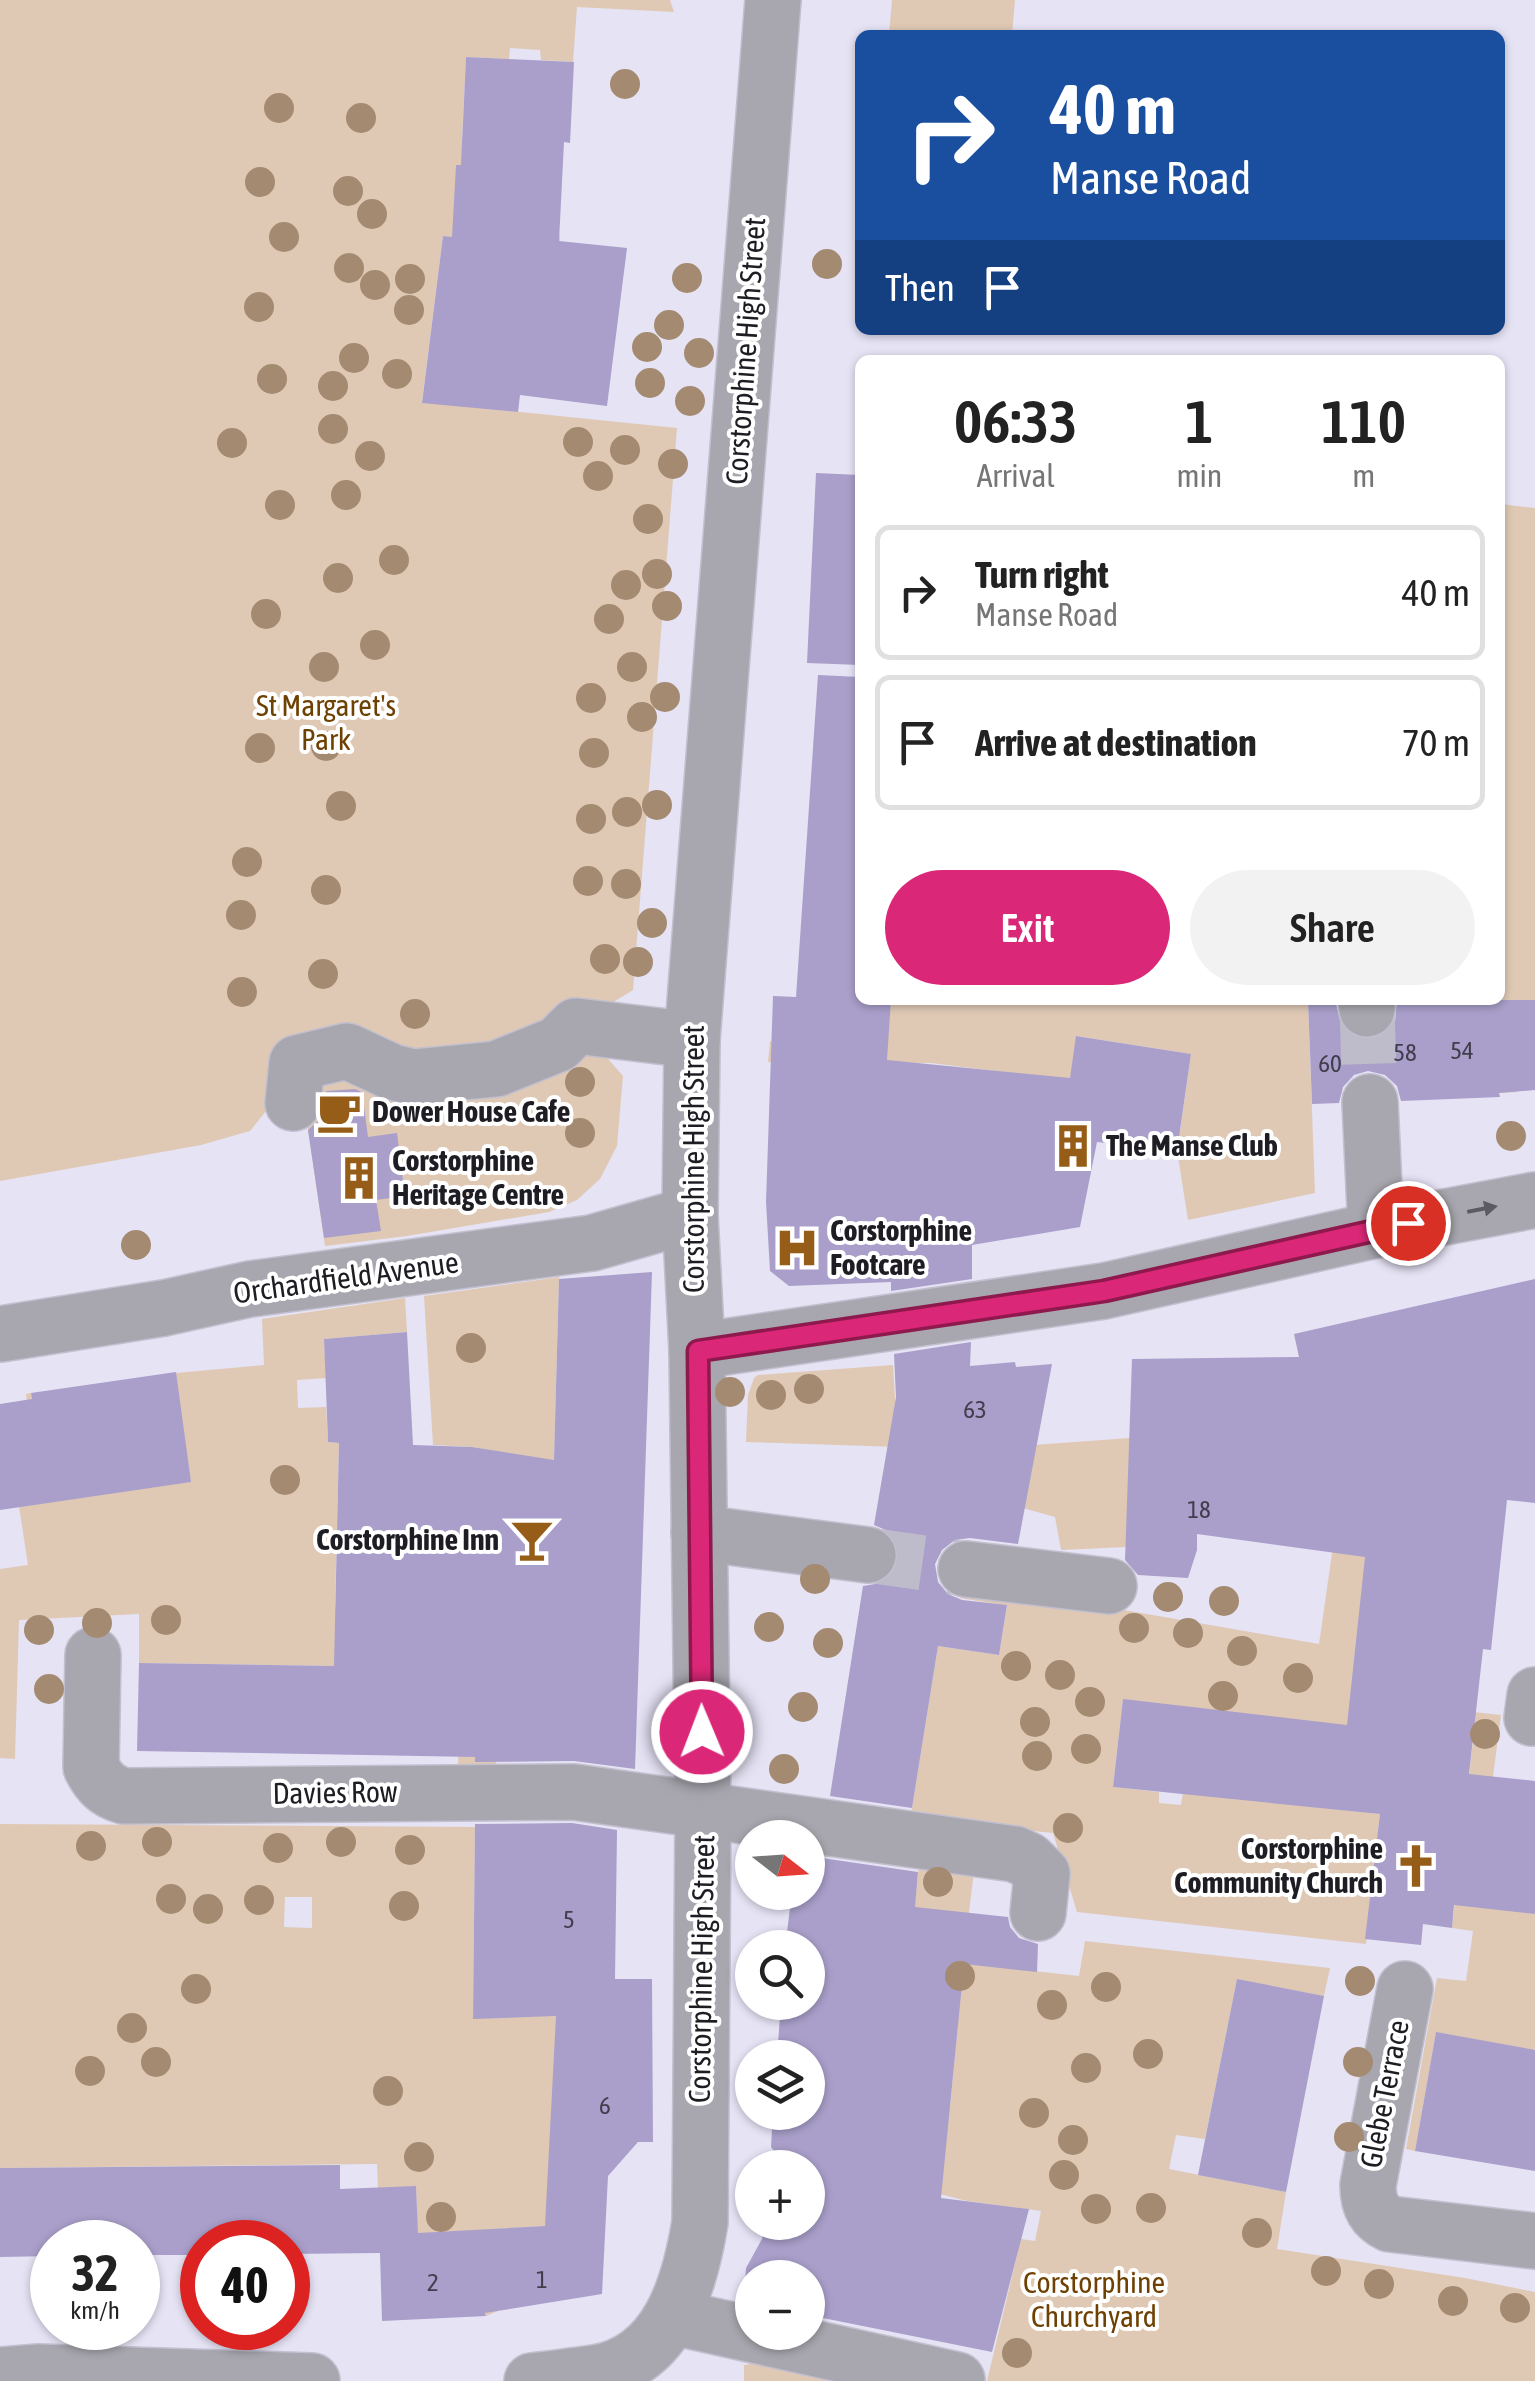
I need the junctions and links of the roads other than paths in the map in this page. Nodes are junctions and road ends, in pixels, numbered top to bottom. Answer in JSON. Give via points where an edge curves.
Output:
{"nodes":[{"id":1,"x":774,"y":0,"type":"edge"},
{"id":2,"x":692,"y":1040,"type":"junction"},
{"id":3,"x":293,"y":1102,"type":"dead end"},
{"id":4,"x":1370,"y":1102,"type":"tunnel mouth"},
{"id":5,"x":1535,"y":1200,"type":"edge"},
{"id":6,"x":690,"y":1215,"type":"junction"},
{"id":7,"x":1376,"y":1230,"type":"junction"},
{"id":8,"x":0,"y":1334,"type":"edge"},
{"id":9,"x":698,"y":1351,"type":"junction"},
{"id":10,"x":699,"y":1533,"type":"junction"},
{"id":11,"x":868,"y":1556,"type":"tunnel mouth"},
{"id":12,"x":966,"y":1569,"type":"tunnel mouth"},
{"id":13,"x":1110,"y":1586,"type":"dead end"},
{"id":14,"x":94,"y":1655,"type":"dead end"},
{"id":15,"x":703,"y":1811,"type":"junction"},
{"id":16,"x":1038,"y":1912,"type":"dead end"},
{"id":17,"x":1405,"y":1989,"type":"dead end"},
{"id":18,"x":1535,"y":2241,"type":"edge"},
{"id":19,"x":673,"y":2317,"type":"junction"},
{"id":20,"x":0,"y":2375,"type":"edge"},
{"id":21,"x":957,"y":2380,"type":"edge"},
{"id":22,"x":312,"y":2381,"type":"edge"},
{"id":23,"x":532,"y":2381,"type":"edge"}],
"edges":[{"from":1,"to":2,"type":"street","name":"Corstorphine High Street"},
{"from":2,"to":3,"type":"street","via":[[576,1026],[558,1044],[496,1070],[413,1077],[347,1052],[297,1063]]},
{"from":2,"to":6,"type":"street","name":"Corstorphine High Street"},
{"from":4,"to":7,"type":"street"},
{"from":7,"to":5,"type":"street","one_way":true},
{"from":6,"to":8,"type":"street","name":"Orchardfield Avenue","via":[[592,1244],[250,1289]]},
{"from":6,"to":9,"type":"street","name":"Corstorphine High Street"},
{"from":7,"to":9,"type":"street","via":[[1104,1291]]},
{"from":9,"to":10,"type":"street","name":"Corstorphine High Street"},
{"from":10,"to":11,"type":"street"},
{"from":10,"to":15,"type":"street","name":"Corstorphine High Street"},
{"from":12,"to":13,"type":"street"},
{"from":14,"to":15,"type":"street","name":"Davies Row","via":[[91,1767],[99,1782],[124,1796],[532,1791]]},
{"from":15,"to":16,"type":"street","via":[[1015,1854],[1042,1874]]},
{"from":15,"to":19,"type":"street","name":"Corstorphine High Street","via":[[700,2222]]},
{"from":17,"to":18,"type":"street","name":"Glebe Terrace","via":[[1368,2184],[1373,2210],[1390,2224]]},
{"from":19,"to":21,"type":"street"},
{"from":19,"to":23,"type":"street","via":[[649,2346],[620,2366]]},
{"from":20,"to":22,"type":"street"}]}
